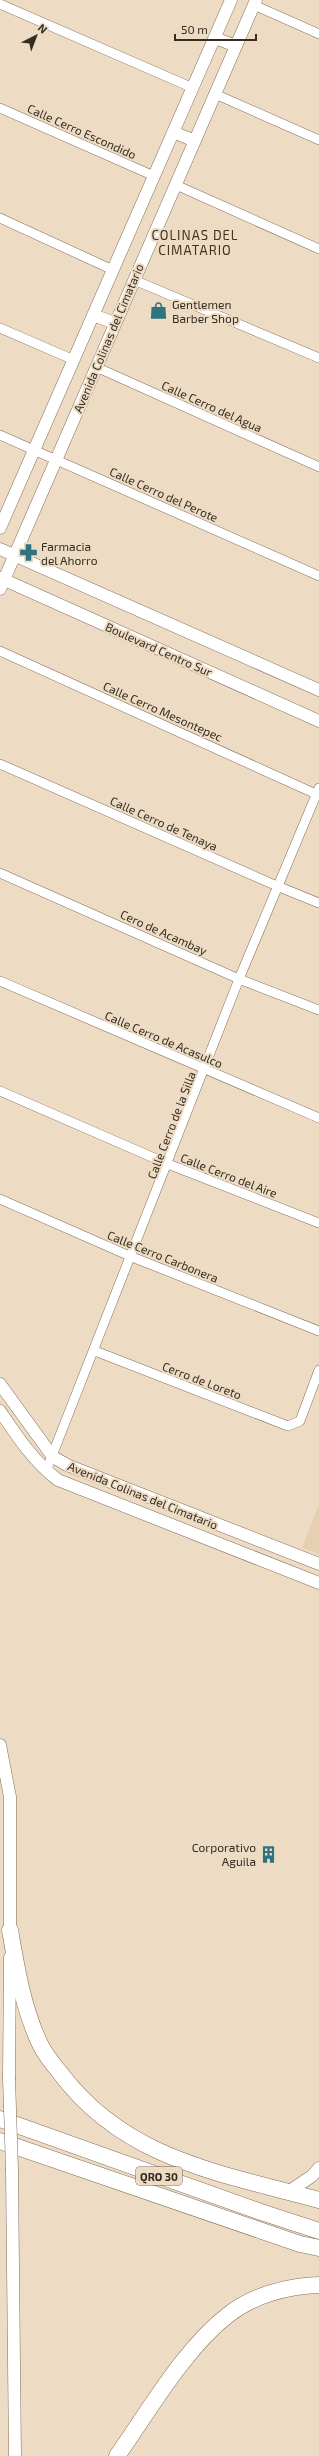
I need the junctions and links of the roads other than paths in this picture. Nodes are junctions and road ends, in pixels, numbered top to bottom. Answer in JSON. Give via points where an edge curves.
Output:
{"nodes":[{"id":1,"x":231,"y":0,"type":"edge"},
{"id":2,"x":255,"y":3,"type":"edge"},
{"id":3,"x":0,"y":4,"type":"edge"},
{"id":4,"x":319,"y":34,"type":"edge"},
{"id":5,"x":215,"y":38,"type":"junction"},
{"id":6,"x":236,"y":46,"type":"junction"},
{"id":7,"x":193,"y":88,"type":"junction"},
{"id":8,"x":215,"y":94,"type":"junction"},
{"id":9,"x":0,"y":108,"type":"edge"},
{"id":10,"x":173,"y":132,"type":"junction"},
{"id":11,"x":319,"y":140,"type":"edge"},
{"id":12,"x":195,"y":141,"type":"junction"},
{"id":13,"x":154,"y":176,"type":"junction"},
{"id":14,"x":176,"y":185,"type":"junction"},
{"id":15,"x":0,"y":218,"type":"edge"},
{"id":16,"x":133,"y":225,"type":"junction"},
{"id":17,"x":153,"y":235,"type":"junction"},
{"id":18,"x":319,"y":249,"type":"edge"},
{"id":19,"x":113,"y":270,"type":"junction"},
{"id":20,"x":134,"y":280,"type":"junction"},
{"id":21,"x":94,"y":315,"type":"junction"},
{"id":22,"x":115,"y":323,"type":"junction"},
{"id":23,"x":0,"y":328,"type":"edge"},
{"id":24,"x":319,"y":358,"type":"edge"},
{"id":25,"x":74,"y":360,"type":"junction"},
{"id":26,"x":96,"y":367,"type":"junction"},
{"id":27,"x":0,"y":435,"type":"edge"},
{"id":28,"x":34,"y":450,"type":"junction"},
{"id":29,"x":56,"y":459,"type":"junction"},
{"id":30,"x":319,"y":467,"type":"edge"},
{"id":31,"x":0,"y":528,"type":"edge"},
{"id":32,"x":0,"y":549,"type":"edge"},
{"id":33,"x":14,"y":555,"type":"junction"},
{"id":34,"x":319,"y":576,"type":"edge"},
{"id":35,"x":1,"y":582,"type":"edge"},
{"id":36,"x":0,"y":651,"type":"edge"},
{"id":37,"x":319,"y":690,"type":"edge"},
{"id":38,"x":319,"y":720,"type":"edge"},
{"id":39,"x":0,"y":764,"type":"edge"},
{"id":40,"x":318,"y":791,"type":"edge"},
{"id":41,"x":0,"y":872,"type":"edge"},
{"id":42,"x":276,"y":886,"type":"junction"},
{"id":43,"x":319,"y":903,"type":"edge"},
{"id":44,"x":239,"y":979,"type":"junction"},
{"id":45,"x":0,"y":981,"type":"edge"},
{"id":46,"x":319,"y":1010,"type":"edge"},
{"id":47,"x":205,"y":1070,"type":"junction"},
{"id":48,"x":0,"y":1091,"type":"edge"},
{"id":49,"x":319,"y":1118,"type":"edge"},
{"id":50,"x":168,"y":1164,"type":"junction"},
{"id":51,"x":0,"y":1199,"type":"edge"},
{"id":52,"x":319,"y":1223,"type":"edge"},
{"id":53,"x":132,"y":1257,"type":"junction"},
{"id":54,"x":319,"y":1330,"type":"edge"},
{"id":55,"x":95,"y":1351,"type":"junction"},
{"id":56,"x":319,"y":1370,"type":"edge"},
{"id":57,"x":0,"y":1384,"type":"edge"},
{"id":58,"x":0,"y":1411,"type":"edge"},
{"id":59,"x":53,"y":1457,"type":"junction"},
{"id":60,"x":46,"y":1471,"type":"junction"},
{"id":61,"x":319,"y":1564,"type":"edge"},
{"id":62,"x":319,"y":1583,"type":"edge"},
{"id":63,"x":0,"y":1744,"type":"edge"},
{"id":64,"x":10,"y":1930,"type":"junction"},
{"id":65,"x":0,"y":2119,"type":"edge"},
{"id":66,"x":0,"y":2141,"type":"edge"},
{"id":67,"x":86,"y":2150,"type":"junction"},
{"id":68,"x":319,"y":2168,"type":"edge"},
{"id":69,"x":288,"y":2192,"type":"junction"},
{"id":70,"x":319,"y":2200,"type":"edge"},
{"id":71,"x":319,"y":2208,"type":"edge"},
{"id":72,"x":319,"y":2230,"type":"edge"},
{"id":73,"x":319,"y":2251,"type":"edge"},
{"id":74,"x":319,"y":2285,"type":"edge"},
{"id":75,"x":15,"y":2456,"type":"edge"},
{"id":76,"x":117,"y":2456,"type":"edge"}],
"edges":[{"from":1,"to":5,"type":"street","name":"Avenida Colinas del Cimatario"},
{"from":2,"to":4,"type":"street"},
{"from":2,"to":6,"type":"street","name":"Avenida Colinas del Cimatario"},
{"from":3,"to":7,"type":"street"},
{"from":5,"to":6,"type":"street"},
{"from":5,"to":7,"type":"street","name":"Avenida Colinas del Cimatario"},
{"from":6,"to":8,"type":"street","name":"Avenida Colinas del Cimatario"},
{"from":7,"to":10,"type":"street","name":"Avenida Colinas del Cimatario"},
{"from":8,"to":11,"type":"street"},
{"from":8,"to":12,"type":"street","name":"Avenida Colinas del Cimatario"},
{"from":9,"to":13,"type":"street","name":"Calle Cerro Escondido"},
{"from":10,"to":12,"type":"street"},
{"from":10,"to":13,"type":"street","name":"Avenida Colinas del Cimatario"},
{"from":12,"to":14,"type":"street","name":"Avenida Colinas del Cimatario"},
{"from":13,"to":16,"type":"street","name":"Avenida Colinas del Cimatario"},
{"from":14,"to":17,"type":"street","name":"Avenida Colinas del Cimatario"},
{"from":14,"to":18,"type":"street"},
{"from":15,"to":19,"type":"street"},
{"from":16,"to":17,"type":"street"},
{"from":16,"to":19,"type":"street","name":"Avenida Colinas del Cimatario"},
{"from":17,"to":20,"type":"street","name":"Avenida Colinas del Cimatario"},
{"from":19,"to":21,"type":"street","name":"Avenida Colinas del Cimatario"},
{"from":20,"to":22,"type":"street","name":"Avenida Colinas del Cimatario"},
{"from":20,"to":24,"type":"street"},
{"from":21,"to":22,"type":"street"},
{"from":21,"to":25,"type":"street","name":"Avenida Colinas del Cimatario"},
{"from":22,"to":26,"type":"street","name":"Avenida Colinas del Cimatario"},
{"from":23,"to":25,"type":"street"},
{"from":25,"to":28,"type":"street","name":"Avenida Colinas del Cimatario"},
{"from":26,"to":29,"type":"street","name":"Avenida Colinas del Cimatario"},
{"from":26,"to":30,"type":"street","name":"Calle Cerro del Agua"},
{"from":27,"to":28,"type":"street","name":"Calle Cerro del Perote"},
{"from":28,"to":29,"type":"street","name":"Calle Cerro del Perote"},
{"from":28,"to":31,"type":"street","name":"Avenida Colinas del Cimatario"},
{"from":29,"to":33,"type":"street","name":"Avenida Colinas del Cimatario"},
{"from":29,"to":34,"type":"street","name":"Calle Cerro del Perote"},
{"from":32,"to":33,"type":"street"},
{"from":33,"to":35,"type":"street","name":"Avenida Colinas del Cimatario"},
{"from":33,"to":37,"type":"street"},
{"from":35,"to":38,"type":"street","name":"Boulevard Centro Sur"},
{"from":36,"to":40,"type":"street","name":"Calle Cerro Mesontepec"},
{"from":39,"to":42,"type":"street","name":"Calle Cerro de Tenaya"},
{"from":40,"to":42,"type":"street","name":"Calle Cerro de la Silla"},
{"from":41,"to":44,"type":"street","name":"Cero de Acambay"},
{"from":42,"to":43,"type":"street","name":"Calle Cerro de Tenaya"},
{"from":42,"to":44,"type":"street","name":"Calle Cerro de la Silla"},
{"from":44,"to":46,"type":"street","name":"Cero de Acambay"},
{"from":44,"to":47,"type":"street","name":"Calle Cerro de la Silla"},
{"from":45,"to":47,"type":"street","name":"Calle Cerro de Acasulco"},
{"from":47,"to":49,"type":"street","name":"Calle Cerro de Acasulco"},
{"from":47,"to":50,"type":"street","name":"Calle Cerro de la Silla"},
{"from":48,"to":50,"type":"street","name":"Calle Cerro del Aire"},
{"from":50,"to":52,"type":"street","name":"Calle Cerro del Aire"},
{"from":50,"to":53,"type":"street","name":"Calle Cerro de la Silla"},
{"from":51,"to":53,"type":"street","name":"Calle Cerro Carbonera"},
{"from":53,"to":54,"type":"street","name":"Calle Cerro Carbonera"},
{"from":53,"to":55,"type":"street","name":"Calle Cerro de la Silla"},
{"from":55,"to":56,"type":"street","name":"Cerro de Loreto","via":[[288,1426],[300,1421]]},
{"from":55,"to":59,"type":"street","name":"Calle Cerro de la Silla"},
{"from":57,"to":59,"type":"street","name":"Avenida Colinas del Cimatario"},
{"from":58,"to":60,"type":"street","name":"Avenida Colinas del Cimatario"},
{"from":59,"to":60,"type":"street","name":"Calle Cerro de la Silla"},
{"from":59,"to":61,"type":"street","name":"Avenida Colinas del Cimatario"},
{"from":60,"to":62,"type":"street","name":"Avenida Colinas del Cimatario","via":[[58,1480]]},
{"from":63,"to":64,"type":"street","via":[[10,1797]]},
{"from":64,"to":69,"type":"highway","via":[[22,2000],[40,2046],[75,2092],[115,2128],[163,2155]]},
{"from":64,"to":75,"type":"street","bridge":true,"via":[[9,2078]]},
{"from":65,"to":67,"type":"highway","number":"QRO 30"},
{"from":66,"to":73,"type":"highway","number":"QRO 30"},
{"from":67,"to":71,"type":"highway"},
{"from":67,"to":72,"type":"highway","number":"QRO 30"},
{"from":68,"to":69,"type":"street","via":[[312,2176]]},
{"from":69,"to":70,"type":"highway"},
{"from":74,"to":76,"type":"highway","via":[[304,2285],[265,2294],[228,2314],[189,2355]]}]}
